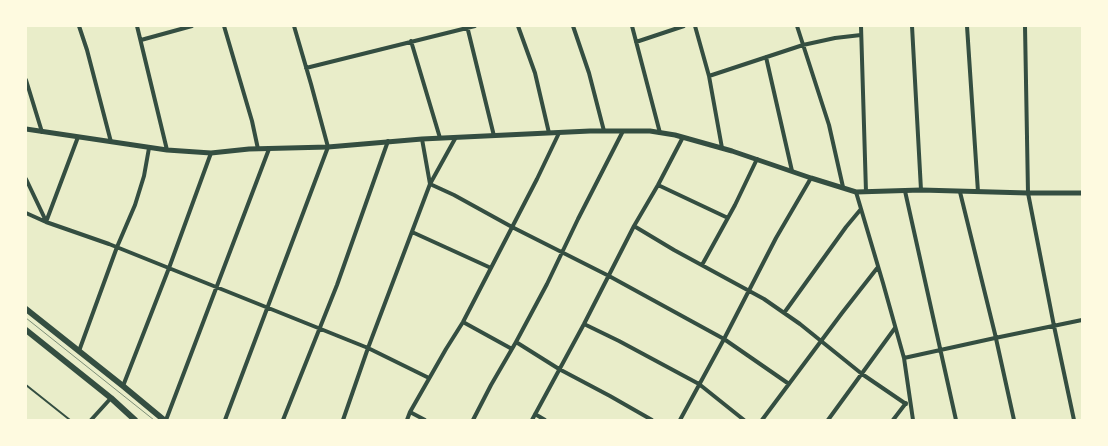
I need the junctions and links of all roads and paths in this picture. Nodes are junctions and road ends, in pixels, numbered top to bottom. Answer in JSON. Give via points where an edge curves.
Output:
{"nodes":[{"id":1,"x":79,"y":26,"type":"edge"},
{"id":2,"x":137,"y":26,"type":"edge"},
{"id":3,"x":192,"y":26,"type":"edge"},
{"id":4,"x":224,"y":26,"type":"edge"},
{"id":5,"x":294,"y":26,"type":"edge"},
{"id":6,"x":474,"y":26,"type":"edge"},
{"id":7,"x":518,"y":26,"type":"edge"},
{"id":8,"x":573,"y":26,"type":"edge"},
{"id":9,"x":632,"y":26,"type":"edge"},
{"id":10,"x":684,"y":26,"type":"edge"},
{"id":11,"x":695,"y":26,"type":"edge"},
{"id":12,"x":797,"y":26,"type":"edge"},
{"id":13,"x":861,"y":26,"type":"edge"},
{"id":14,"x":912,"y":26,"type":"edge"},
{"id":15,"x":967,"y":26,"type":"edge"},
{"id":16,"x":1025,"y":26,"type":"edge"},
{"id":17,"x":468,"y":27,"type":"edge"},
{"id":18,"x":861,"y":34,"type":"junction"},
{"id":19,"x":141,"y":40,"type":"junction"},
{"id":20,"x":412,"y":41,"type":"junction"},
{"id":21,"x":636,"y":42,"type":"junction"},
{"id":22,"x":803,"y":45,"type":"junction"},
{"id":23,"x":766,"y":57,"type":"junction"},
{"id":24,"x":306,"y":68,"type":"junction"},
{"id":25,"x":709,"y":76,"type":"junction"},
{"id":26,"x":26,"y":80,"type":"edge"},
{"id":27,"x":26,"y":129,"type":"edge"},
{"id":28,"x":604,"y":131,"type":"junction"},
{"id":29,"x":623,"y":131,"type":"junction"},
{"id":30,"x":42,"y":132,"type":"junction"},
{"id":31,"x":549,"y":133,"type":"junction"},
{"id":32,"x":559,"y":133,"type":"junction"},
{"id":33,"x":660,"y":133,"type":"junction"},
{"id":34,"x":494,"y":136,"type":"junction"},
{"id":35,"x":78,"y":137,"type":"junction"},
{"id":36,"x":456,"y":137,"type":"junction"},
{"id":37,"x":683,"y":137,"type":"junction"},
{"id":38,"x":440,"y":138,"type":"junction"},
{"id":39,"x":422,"y":139,"type":"junction"},
{"id":40,"x":388,"y":141,"type":"junction"},
{"id":41,"x":111,"y":142,"type":"junction"},
{"id":42,"x":328,"y":147,"type":"junction"},
{"id":43,"x":149,"y":148,"type":"junction"},
{"id":44,"x":722,"y":148,"type":"junction"},
{"id":45,"x":258,"y":149,"type":"junction"},
{"id":46,"x":269,"y":149,"type":"junction"},
{"id":47,"x":167,"y":150,"type":"junction"},
{"id":48,"x":211,"y":152,"type":"junction"},
{"id":49,"x":757,"y":159,"type":"junction"},
{"id":50,"x":792,"y":171,"type":"junction"},
{"id":51,"x":811,"y":178,"type":"junction"},
{"id":52,"x":26,"y":179,"type":"edge"},
{"id":53,"x":430,"y":184,"type":"junction"},
{"id":54,"x":658,"y":185,"type":"junction"},
{"id":55,"x":843,"y":187,"type":"junction"},
{"id":56,"x":921,"y":190,"type":"junction"},
{"id":57,"x":904,"y":191,"type":"junction"},
{"id":58,"x":856,"y":192,"type":"junction"},
{"id":59,"x":866,"y":192,"type":"junction"},
{"id":60,"x":960,"y":192,"type":"junction"},
{"id":61,"x":978,"y":192,"type":"junction"},
{"id":62,"x":1028,"y":193,"type":"junction"},
{"id":63,"x":1082,"y":193,"type":"edge"},
{"id":64,"x":861,"y":208,"type":"junction"},
{"id":65,"x":26,"y":213,"type":"edge"},
{"id":66,"x":728,"y":218,"type":"junction"},
{"id":67,"x":46,"y":222,"type":"junction"},
{"id":68,"x":634,"y":226,"type":"junction"},
{"id":69,"x":512,"y":228,"type":"junction"},
{"id":70,"x":412,"y":232,"type":"junction"},
{"id":71,"x":117,"y":247,"type":"junction"},
{"id":72,"x":562,"y":252,"type":"junction"},
{"id":73,"x":702,"y":265,"type":"junction"},
{"id":74,"x":878,"y":267,"type":"junction"},
{"id":75,"x":169,"y":268,"type":"junction"},
{"id":76,"x":491,"y":268,"type":"junction"},
{"id":77,"x":609,"y":276,"type":"junction"},
{"id":78,"x":217,"y":288,"type":"junction"},
{"id":79,"x":748,"y":290,"type":"junction"},
{"id":80,"x":267,"y":308,"type":"junction"},
{"id":81,"x":26,"y":309,"type":"edge"},
{"id":82,"x":784,"y":313,"type":"junction"},
{"id":83,"x":1082,"y":320,"type":"edge"},
{"id":84,"x":463,"y":322,"type":"junction"},
{"id":85,"x":584,"y":324,"type":"junction"},
{"id":86,"x":1054,"y":326,"type":"junction"},
{"id":87,"x":320,"y":328,"type":"junction"},
{"id":88,"x":895,"y":328,"type":"junction"},
{"id":89,"x":26,"y":330,"type":"edge"},
{"id":90,"x":996,"y":338,"type":"junction"},
{"id":91,"x":724,"y":339,"type":"junction"},
{"id":92,"x":821,"y":341,"type":"junction"},
{"id":93,"x":516,"y":342,"type":"junction"},
{"id":94,"x":368,"y":348,"type":"junction"},
{"id":95,"x":512,"y":349,"type":"junction"},
{"id":96,"x":940,"y":350,"type":"junction"},
{"id":97,"x":79,"y":351,"type":"junction"},
{"id":98,"x":904,"y":358,"type":"junction"},
{"id":99,"x":559,"y":369,"type":"junction"},
{"id":100,"x":862,"y":374,"type":"junction"},
{"id":101,"x":429,"y":378,"type":"junction"},
{"id":102,"x":699,"y":384,"type":"junction"},
{"id":103,"x":789,"y":384,"type":"junction"},
{"id":104,"x":26,"y":385,"type":"edge"},
{"id":105,"x":123,"y":386,"type":"junction"},
{"id":106,"x":111,"y":398,"type":"junction"},
{"id":107,"x":910,"y":398,"type":"junction"},
{"id":108,"x":906,"y":404,"type":"junction"},
{"id":109,"x":410,"y":412,"type":"junction"},
{"id":110,"x":535,"y":414,"type":"junction"},
{"id":111,"x":70,"y":420,"type":"edge"},
{"id":112,"x":91,"y":420,"type":"edge"},
{"id":113,"x":135,"y":420,"type":"edge"},
{"id":114,"x":165,"y":420,"type":"edge"},
{"id":115,"x":225,"y":420,"type":"edge"},
{"id":116,"x":283,"y":420,"type":"edge"},
{"id":117,"x":342,"y":420,"type":"edge"},
{"id":118,"x":407,"y":420,"type":"edge"},
{"id":119,"x":425,"y":420,"type":"edge"},
{"id":120,"x":473,"y":420,"type":"edge"},
{"id":121,"x":532,"y":420,"type":"edge"},
{"id":122,"x":545,"y":420,"type":"edge"},
{"id":123,"x":652,"y":420,"type":"edge"},
{"id":124,"x":680,"y":420,"type":"edge"},
{"id":125,"x":744,"y":420,"type":"edge"},
{"id":126,"x":762,"y":420,"type":"edge"},
{"id":127,"x":828,"y":420,"type":"edge"},
{"id":128,"x":893,"y":420,"type":"edge"},
{"id":129,"x":913,"y":420,"type":"edge"},
{"id":130,"x":956,"y":420,"type":"edge"},
{"id":131,"x":1014,"y":420,"type":"edge"},
{"id":132,"x":1074,"y":420,"type":"edge"}],
"edges":[{"from":1,"to":41,"type":"street"},
{"from":2,"to":19,"type":"street"},
{"from":3,"to":19,"type":"street"},
{"from":4,"to":45,"type":"street"},
{"from":5,"to":24,"type":"street"},
{"from":6,"to":17,"type":"street"},
{"from":7,"to":31,"type":"street","via":[[535,73]]},
{"from":8,"to":28,"type":"street","via":[[589,73]]},
{"from":9,"to":21,"type":"street"},
{"from":10,"to":21,"type":"street"},
{"from":11,"to":25,"type":"street"},
{"from":12,"to":22,"type":"street"},
{"from":13,"to":18,"type":"street"},
{"from":14,"to":56,"type":"street"},
{"from":15,"to":61,"type":"street"},
{"from":16,"to":62,"type":"street"},
{"from":17,"to":20,"type":"street"},
{"from":17,"to":34,"type":"street"},
{"from":18,"to":22,"type":"street"},
{"from":18,"to":59,"type":"street"},
{"from":19,"to":47,"type":"street"},
{"from":20,"to":24,"type":"street"},
{"from":20,"to":38,"type":"street"},
{"from":21,"to":33,"type":"street"},
{"from":22,"to":23,"type":"street"},
{"from":22,"to":55,"type":"street","via":[[829,125]]},
{"from":23,"to":25,"type":"street"},
{"from":23,"to":50,"type":"street"},
{"from":24,"to":42,"type":"street"},
{"from":25,"to":44,"type":"street"},
{"from":26,"to":30,"type":"street"},
{"from":27,"to":30,"type":"street"},
{"from":28,"to":29,"type":"street"},
{"from":28,"to":32,"type":"street"},
{"from":29,"to":33,"type":"street"},
{"from":29,"to":72,"type":"street"},
{"from":30,"to":35,"type":"street"},
{"from":31,"to":32,"type":"street"},
{"from":31,"to":34,"type":"street"},
{"from":32,"to":69,"type":"street"},
{"from":33,"to":37,"type":"street"},
{"from":34,"to":36,"type":"street"},
{"from":35,"to":41,"type":"street"},
{"from":35,"to":67,"type":"street"},
{"from":36,"to":38,"type":"street"},
{"from":36,"to":53,"type":"street"},
{"from":37,"to":44,"type":"street"},
{"from":37,"to":54,"type":"street"},
{"from":38,"to":39,"type":"street"},
{"from":39,"to":40,"type":"street"},
{"from":39,"to":53,"type":"street"},
{"from":40,"to":42,"type":"street"},
{"from":40,"to":87,"type":"street"},
{"from":41,"to":43,"type":"street"},
{"from":42,"to":46,"type":"street"},
{"from":42,"to":80,"type":"street"},
{"from":43,"to":47,"type":"street"},
{"from":43,"to":71,"type":"street","via":[[137,198]]},
{"from":44,"to":49,"type":"street"},
{"from":45,"to":46,"type":"street"},
{"from":45,"to":48,"type":"street"},
{"from":46,"to":78,"type":"street"},
{"from":47,"to":48,"type":"street"},
{"from":48,"to":75,"type":"street"},
{"from":49,"to":50,"type":"street"},
{"from":49,"to":66,"type":"street"},
{"from":50,"to":51,"type":"street"},
{"from":51,"to":55,"type":"street"},
{"from":51,"to":79,"type":"street"},
{"from":52,"to":67,"type":"street"},
{"from":53,"to":69,"type":"street"},
{"from":53,"to":70,"type":"street"},
{"from":54,"to":66,"type":"street"},
{"from":54,"to":68,"type":"street"},
{"from":55,"to":58,"type":"street"},
{"from":56,"to":57,"type":"street"},
{"from":56,"to":60,"type":"street"},
{"from":57,"to":59,"type":"street"},
{"from":57,"to":96,"type":"street"},
{"from":58,"to":59,"type":"street"},
{"from":58,"to":64,"type":"street"},
{"from":60,"to":61,"type":"street"},
{"from":60,"to":90,"type":"street"},
{"from":61,"to":62,"type":"street"},
{"from":62,"to":63,"type":"street"},
{"from":62,"to":86,"type":"street"},
{"from":64,"to":74,"type":"street"},
{"from":64,"to":82,"type":"street"},
{"from":65,"to":67,"type":"street"},
{"from":66,"to":73,"type":"street"},
{"from":67,"to":71,"type":"street"},
{"from":68,"to":73,"type":"street"},
{"from":68,"to":77,"type":"street"},
{"from":69,"to":72,"type":"street"},
{"from":69,"to":76,"type":"street"},
{"from":70,"to":76,"type":"street"},
{"from":70,"to":94,"type":"street"},
{"from":71,"to":75,"type":"street"},
{"from":71,"to":97,"type":"street"},
{"from":72,"to":77,"type":"street"},
{"from":72,"to":93,"type":"street"},
{"from":73,"to":79,"type":"street"},
{"from":74,"to":88,"type":"street"},
{"from":74,"to":92,"type":"street"},
{"from":75,"to":78,"type":"street"},
{"from":75,"to":105,"type":"street"},
{"from":76,"to":84,"type":"street"},
{"from":77,"to":85,"type":"street"},
{"from":77,"to":91,"type":"street"},
{"from":78,"to":80,"type":"street"},
{"from":78,"to":114,"type":"street"},
{"from":79,"to":82,"type":"street"},
{"from":79,"to":91,"type":"street"},
{"from":80,"to":87,"type":"street"},
{"from":80,"to":115,"type":"street"},
{"from":81,"to":97,"type":"main road"},
{"from":82,"to":92,"type":"street"},
{"from":83,"to":86,"type":"street"},
{"from":84,"to":95,"type":"street"},
{"from":84,"to":101,"type":"street"},
{"from":85,"to":99,"type":"street"},
{"from":85,"to":102,"type":"street"},
{"from":86,"to":90,"type":"street"},
{"from":86,"to":132,"type":"street"},
{"from":87,"to":94,"type":"street"},
{"from":87,"to":116,"type":"street"},
{"from":88,"to":98,"type":"street"},
{"from":88,"to":100,"type":"street"},
{"from":89,"to":106,"type":"main road"},
{"from":90,"to":96,"type":"street"},
{"from":90,"to":131,"type":"street"},
{"from":91,"to":102,"type":"street"},
{"from":91,"to":103,"type":"street"},
{"from":92,"to":100,"type":"street"},
{"from":92,"to":103,"type":"street"},
{"from":93,"to":95,"type":"street"},
{"from":93,"to":99,"type":"street"},
{"from":94,"to":101,"type":"street"},
{"from":94,"to":117,"type":"street"},
{"from":95,"to":120,"type":"street"},
{"from":96,"to":98,"type":"street"},
{"from":96,"to":130,"type":"street"},
{"from":97,"to":105,"type":"main road"},
{"from":98,"to":107,"type":"street"},
{"from":99,"to":110,"type":"street"},
{"from":99,"to":123,"type":"street"},
{"from":100,"to":108,"type":"street"},
{"from":100,"to":127,"type":"street"},
{"from":101,"to":109,"type":"street"},
{"from":102,"to":124,"type":"street"},
{"from":102,"to":125,"type":"street"},
{"from":103,"to":126,"type":"street"},
{"from":104,"to":111,"type":"lane"},
{"from":105,"to":114,"type":"main road"},
{"from":106,"to":112,"type":"street"},
{"from":106,"to":113,"type":"main road"},
{"from":107,"to":108,"type":"street"},
{"from":107,"to":129,"type":"street"},
{"from":108,"to":128,"type":"street"},
{"from":109,"to":118,"type":"street"},
{"from":109,"to":119,"type":"street"},
{"from":110,"to":121,"type":"street"},
{"from":110,"to":122,"type":"street"}]}
